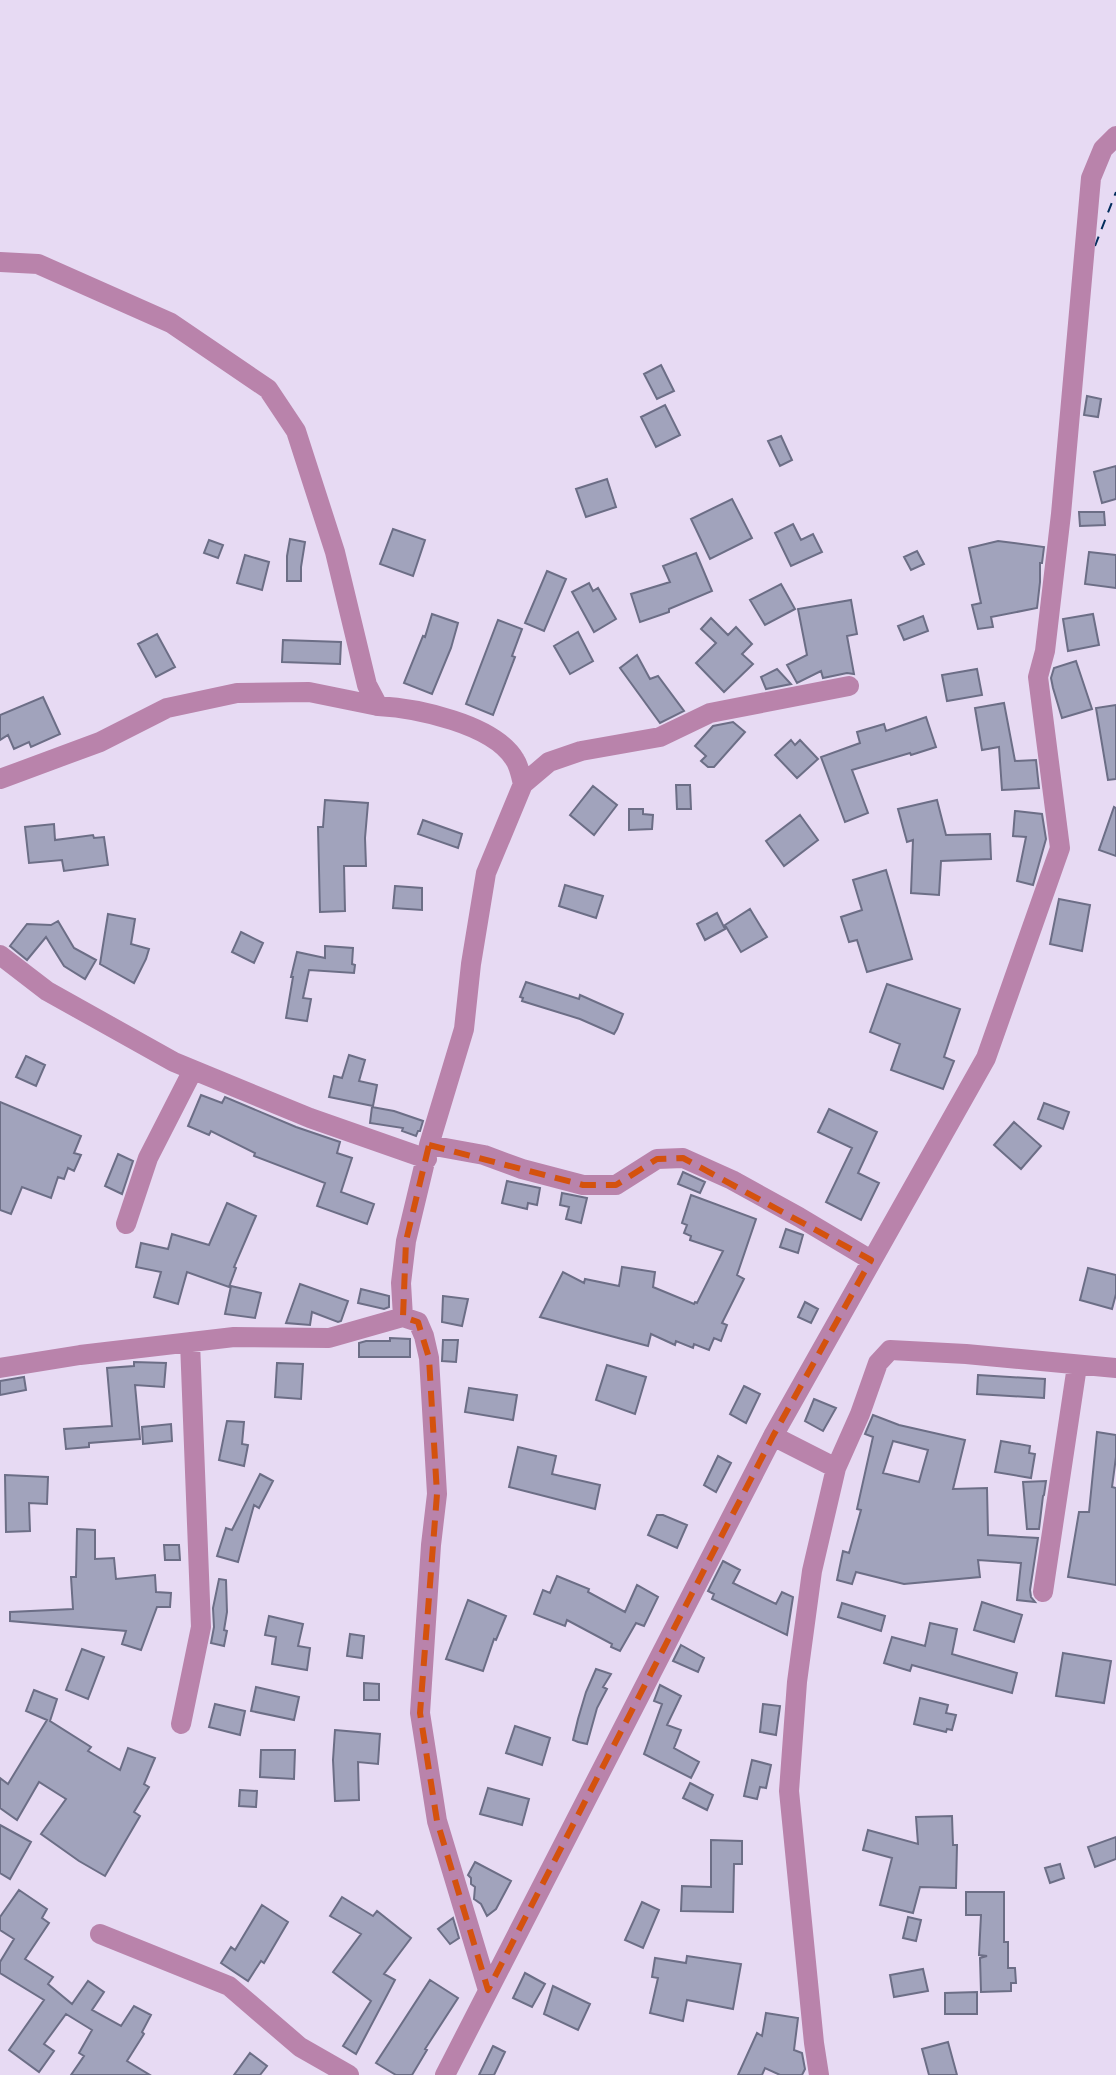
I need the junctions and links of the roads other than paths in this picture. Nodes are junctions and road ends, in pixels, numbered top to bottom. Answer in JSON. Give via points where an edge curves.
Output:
{"nodes":[{"id":1,"x":1116,"y":136,"type":"edge"},
{"id":2,"x":0,"y":262,"type":"edge"},
{"id":3,"x":849,"y":686,"type":"dead end"},
{"id":4,"x":378,"y":706,"type":"junction"},
{"id":5,"x":0,"y":779,"type":"edge"},
{"id":6,"x":523,"y":784,"type":"junction"},
{"id":7,"x":0,"y":955,"type":"edge"},
{"id":8,"x":193,"y":1070,"type":"junction"},
{"id":9,"x":428,"y":1152,"type":"junction"},
{"id":10,"x":126,"y":1224,"type":"dead end"},
{"id":11,"x":871,"y":1260,"type":"junction"},
{"id":12,"x":403,"y":1317,"type":"junction"},
{"id":13,"x":190,"y":1342,"type":"junction"},
{"id":14,"x":1077,"y":1366,"type":"junction"},
{"id":15,"x":0,"y":1368,"type":"edge"},
{"id":16,"x":1116,"y":1368,"type":"edge"},
{"id":17,"x":773,"y":1436,"type":"junction"},
{"id":18,"x":836,"y":1468,"type":"junction"},
{"id":19,"x":1043,"y":1592,"type":"dead end"},
{"id":20,"x":181,"y":1724,"type":"dead end"},
{"id":21,"x":100,"y":1934,"type":"dead end"},
{"id":22,"x":488,"y":1990,"type":"junction"},
{"id":23,"x":349,"y":2075,"type":"edge"},
{"id":24,"x":445,"y":2075,"type":"edge"},
{"id":25,"x":819,"y":2075,"type":"edge"}],
"edges":[{"from":1,"to":11,"type":"street","via":[[1103,149],[1091,178],[1061,514],[1038,677],[1060,848],[986,1058]]},
{"from":2,"to":4,"type":"street","via":[[38,264],[171,323],[268,389],[296,431],[335,552],[367,685]]},
{"from":3,"to":6,"type":"street","via":[[710,713],[660,737],[581,751],[549,762]]},
{"from":4,"to":5,"type":"street","via":[[309,692],[237,693],[167,708],[100,742]]},
{"from":4,"to":6,"type":"street","via":[[403,707],[466,724],[506,749],[516,760]]},
{"from":6,"to":9,"type":"street","via":[[486,873],[464,1029]]},
{"from":7,"to":8,"type":"street","via":[[47,991]]},
{"from":8,"to":9,"type":"street","via":[[310,1118]]},
{"from":8,"to":10,"type":"street","via":[[148,1158]]},
{"from":9,"to":11,"type":"street","via":[[484,1155],[583,1185],[616,1185],[657,1159],[683,1158],[786,1209]]},
{"from":9,"to":12,"type":"street","via":[[406,1241]]},
{"from":11,"to":17,"type":"street"},
{"from":12,"to":13,"type":"street","via":[[329,1338]]},
{"from":12,"to":22,"type":"street","via":[[418,1322],[429,1358],[437,1494],[420,1713],[437,1821]]},
{"from":13,"to":15,"type":"street"},
{"from":13,"to":20,"type":"street","via":[[201,1627]]},
{"from":14,"to":16,"type":"street"},
{"from":14,"to":18,"type":"street","via":[[890,1350],[878,1363]]},
{"from":14,"to":19,"type":"street"},
{"from":17,"to":18,"type":"street"},
{"from":17,"to":22,"type":"street"},
{"from":18,"to":25,"type":"street","via":[[812,1571],[789,1791]]},
{"from":21,"to":23,"type":"street","via":[[229,1986],[300,2047]]},
{"from":22,"to":24,"type":"street"}]}
